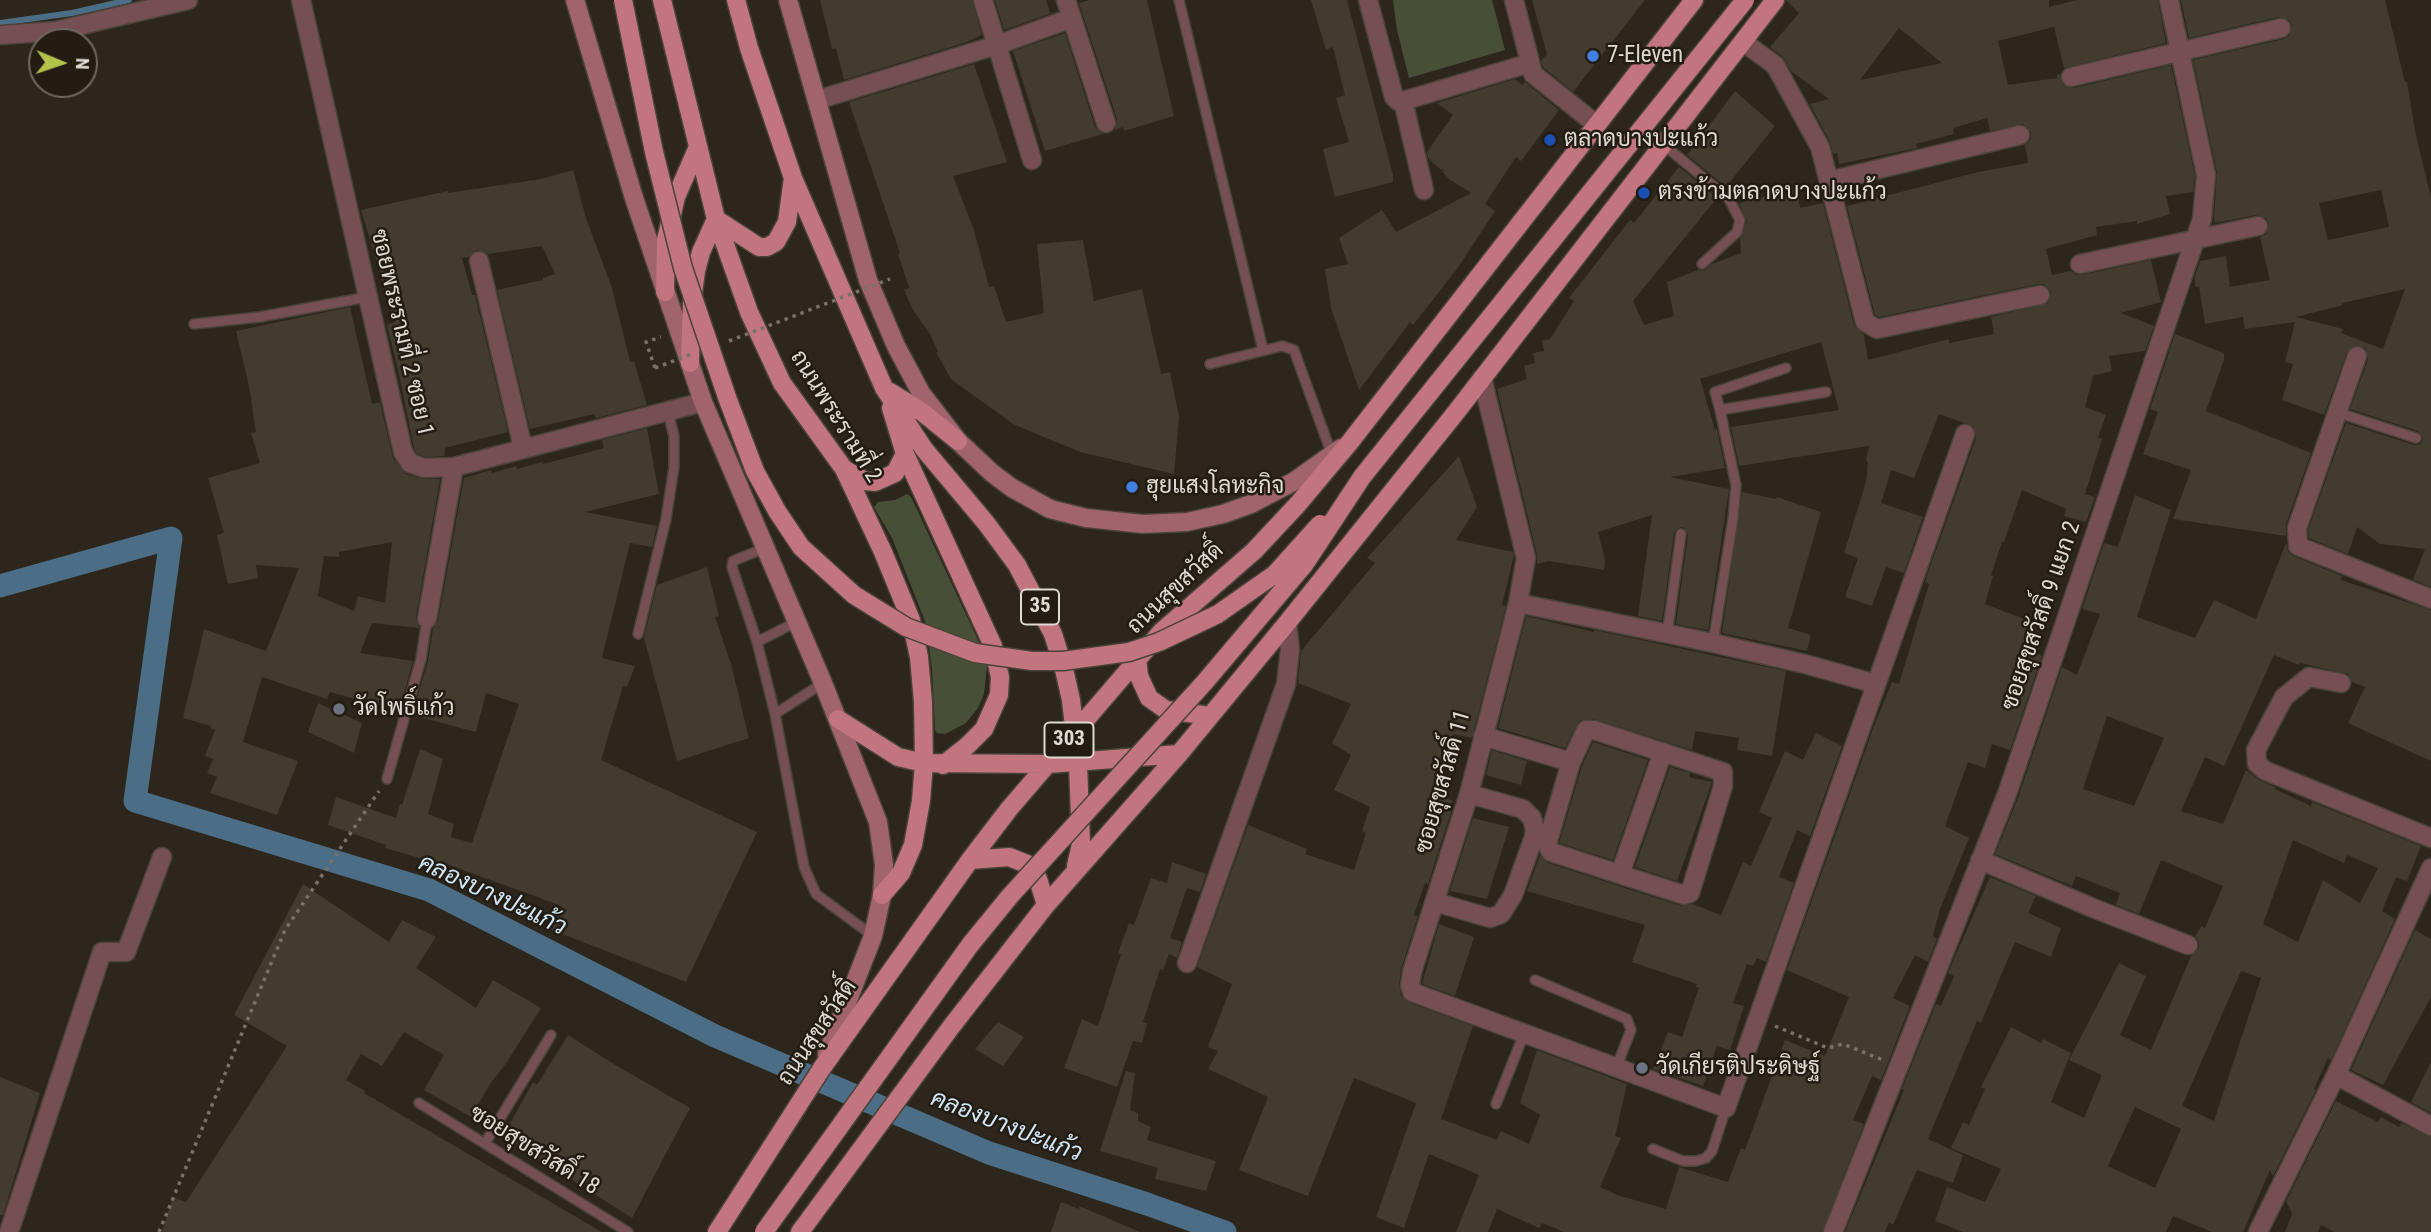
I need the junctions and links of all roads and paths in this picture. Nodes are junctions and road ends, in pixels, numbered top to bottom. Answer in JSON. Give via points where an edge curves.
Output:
{"nodes":[{"id":1,"x":188,"y":0,"type":"edge"},
{"id":2,"x":302,"y":0,"type":"edge"},
{"id":3,"x":575,"y":0,"type":"edge"},
{"id":4,"x":623,"y":0,"type":"edge"},
{"id":5,"x":662,"y":0,"type":"edge"},
{"id":6,"x":736,"y":0,"type":"edge"},
{"id":7,"x":788,"y":0,"type":"edge"},
{"id":8,"x":983,"y":0,"type":"edge"},
{"id":9,"x":1066,"y":0,"type":"edge"},
{"id":10,"x":1179,"y":0,"type":"edge"},
{"id":11,"x":1368,"y":0,"type":"edge"},
{"id":12,"x":1514,"y":0,"type":"edge"},
{"id":13,"x":1694,"y":0,"type":"edge"},
{"id":14,"x":1745,"y":0,"type":"edge"},
{"id":15,"x":1775,"y":0,"type":"edge"},
{"id":16,"x":2169,"y":0,"type":"edge"},
{"id":17,"x":1072,"y":18,"type":"junction"},
{"id":18,"x":2281,"y":28,"type":"dead end"},
{"id":19,"x":0,"y":35,"type":"edge"},
{"id":20,"x":1743,"y":42,"type":"junction"},
{"id":21,"x":997,"y":45,"type":"junction"},
{"id":22,"x":2180,"y":51,"type":"junction"},
{"id":23,"x":1530,"y":63,"type":"junction"},
{"id":24,"x":2071,"y":77,"type":"dead end"},
{"id":25,"x":817,"y":100,"type":"junction"},
{"id":26,"x":1403,"y":101,"type":"junction"},
{"id":27,"x":1106,"y":123,"type":"dead end"},
{"id":28,"x":1597,"y":125,"type":"junction"},
{"id":29,"x":2020,"y":135,"type":"dead end"},
{"id":30,"x":1664,"y":145,"type":"junction"},
{"id":31,"x":697,"y":149,"type":"junction"},
{"id":32,"x":1032,"y":160,"type":"dead end"},
{"id":33,"x":793,"y":178,"type":"junction"},
{"id":34,"x":1829,"y":181,"type":"junction"},
{"id":35,"x":1424,"y":190,"type":"dead end"},
{"id":36,"x":716,"y":219,"type":"junction"},
{"id":37,"x":2258,"y":226,"type":"dead end"},
{"id":38,"x":2197,"y":238,"type":"junction"},
{"id":39,"x":480,"y":261,"type":"dead end"},
{"id":40,"x":1702,"y":264,"type":"dead end"},
{"id":41,"x":2080,"y":264,"type":"dead end"},
{"id":42,"x":890,"y":279,"type":"dead end"},
{"id":43,"x":665,"y":292,"type":"junction"},
{"id":44,"x":2040,"y":295,"type":"dead end"},
{"id":45,"x":368,"y":297,"type":"junction"},
{"id":46,"x":194,"y":324,"type":"dead end"},
{"id":47,"x":663,"y":336,"type":"dead end"},
{"id":48,"x":720,"y":344,"type":"dead end"},
{"id":49,"x":1263,"y":350,"type":"junction"},
{"id":50,"x":2357,"y":356,"type":"dead end"},
{"id":51,"x":692,"y":358,"type":"junction"},
{"id":52,"x":1210,"y":364,"type":"dead end"},
{"id":53,"x":1786,"y":368,"type":"dead end"},
{"id":54,"x":1482,"y":378,"type":"junction"},
{"id":55,"x":884,"y":388,"type":"junction"},
{"id":56,"x":1826,"y":392,"type":"dead end"},
{"id":57,"x":703,"y":402,"type":"junction"},
{"id":58,"x":1720,"y":410,"type":"junction"},
{"id":59,"x":668,"y":412,"type":"junction"},
{"id":60,"x":2336,"y":412,"type":"junction"},
{"id":61,"x":1965,"y":434,"type":"dead end"},
{"id":62,"x":2416,"y":438,"type":"dead end"},
{"id":63,"x":958,"y":441,"type":"junction"},
{"id":64,"x":1350,"y":442,"type":"junction"},
{"id":65,"x":523,"y":448,"type":"junction"},
{"id":66,"x":905,"y":453,"type":"junction"},
{"id":67,"x":1332,"y":455,"type":"junction"},
{"id":68,"x":454,"y":467,"type":"junction"},
{"id":69,"x":844,"y":469,"type":"junction"},
{"id":70,"x":1362,"y":477,"type":"junction"},
{"id":71,"x":1681,"y":534,"type":"dead end"},
{"id":72,"x":765,"y":548,"type":"junction"},
{"id":73,"x":2431,"y":600,"type":"edge"},
{"id":74,"x":1518,"y":603,"type":"junction"},
{"id":75,"x":427,"y":619,"type":"joint"},
{"id":76,"x":798,"y":621,"type":"junction"},
{"id":77,"x":1287,"y":623,"type":"junction"},
{"id":78,"x":638,"y":634,"type":"dead end"},
{"id":79,"x":1667,"y":635,"type":"junction"},
{"id":80,"x":757,"y":642,"type":"junction"},
{"id":81,"x":1713,"y":643,"type":"junction"},
{"id":82,"x":1137,"y":658,"type":"junction"},
{"id":83,"x":823,"y":683,"type":"junction"},
{"id":84,"x":2341,"y":683,"type":"dead end"},
{"id":85,"x":1876,"y":684,"type":"junction"},
{"id":86,"x":775,"y":714,"type":"junction"},
{"id":87,"x":1210,"y":716,"type":"junction"},
{"id":88,"x":838,"y":719,"type":"junction"},
{"id":89,"x":1075,"y":733,"type":"junction"},
{"id":90,"x":1483,"y":736,"type":"junction"},
{"id":91,"x":1662,"y":752,"type":"junction"},
{"id":92,"x":1179,"y":754,"type":"junction"},
{"id":93,"x":1572,"y":762,"type":"junction"},
{"id":94,"x":924,"y":763,"type":"junction"},
{"id":95,"x":1078,"y":763,"type":"junction"},
{"id":96,"x":1048,"y":764,"type":"junction"},
{"id":97,"x":943,"y":765,"type":"junction"},
{"id":98,"x":387,"y":779,"type":"joint"},
{"id":99,"x":1469,"y":794,"type":"junction"},
{"id":100,"x":2431,"y":838,"type":"edge"},
{"id":101,"x":162,"y":857,"type":"dead end"},
{"id":102,"x":970,"y":860,"type":"junction"},
{"id":103,"x":1980,"y":860,"type":"junction"},
{"id":104,"x":2431,"y":868,"type":"edge"},
{"id":105,"x":1075,"y":870,"type":"junction"},
{"id":106,"x":1620,"y":874,"type":"junction"},
{"id":107,"x":882,"y":895,"type":"junction"},
{"id":108,"x":1435,"y":902,"type":"junction"},
{"id":109,"x":1046,"y":905,"type":"junction"},
{"id":110,"x":873,"y":936,"type":"junction"},
{"id":111,"x":2188,"y":945,"type":"dead end"},
{"id":112,"x":1187,"y":963,"type":"dead end"},
{"id":113,"x":1535,"y":980,"type":"dead end"},
{"id":114,"x":1757,"y":1019,"type":"junction"},
{"id":115,"x":1524,"y":1034,"type":"junction"},
{"id":116,"x":551,"y":1035,"type":"dead end"},
{"id":117,"x":1898,"y":1066,"type":"junction"},
{"id":118,"x":822,"y":1068,"type":"junction"},
{"id":119,"x":1616,"y":1068,"type":"junction"},
{"id":120,"x":2336,"y":1074,"type":"junction"},
{"id":121,"x":419,"y":1104,"type":"dead end"},
{"id":122,"x":1496,"y":1104,"type":"dead end"},
{"id":123,"x":1726,"y":1108,"type":"junction"},
{"id":124,"x":2431,"y":1126,"type":"edge"},
{"id":125,"x":485,"y":1143,"type":"junction"},
{"id":126,"x":1653,"y":1149,"type":"dead end"},
{"id":127,"x":9,"y":1232,"type":"edge"},
{"id":128,"x":159,"y":1232,"type":"edge"},
{"id":129,"x":628,"y":1232,"type":"edge"},
{"id":130,"x":717,"y":1232,"type":"edge"},
{"id":131,"x":764,"y":1232,"type":"edge"},
{"id":132,"x":800,"y":1232,"type":"edge"},
{"id":133,"x":1833,"y":1232,"type":"edge"},
{"id":134,"x":2258,"y":1232,"type":"edge"}],
"edges":[{"from":1,"to":19,"type":"street","via":[[55,31]]},
{"from":2,"to":45,"type":"street","name":"ซอยพระรามที่ 2 ซอย 1"},
{"from":3,"to":43,"type":"main road","name":"ถนนพระรามที่ 2"},
{"from":4,"to":70,"type":"main road","bridge":true,"via":[[654,152],[684,268],[755,471],[801,547],[863,601],[906,627],[975,653],[1063,661],[1129,652],[1218,614],[1275,574]]},
{"from":5,"to":31,"type":"main road","name":"ถนนพระรามที่ 2"},
{"from":6,"to":33,"type":"main road","number":"35"},
{"from":7,"to":25,"type":"main road"},
{"from":8,"to":21,"type":"street"},
{"from":9,"to":17,"type":"street"},
{"from":10,"to":49,"type":"lane"},
{"from":11,"to":26,"type":"street","via":[[1394,97]]},
{"from":12,"to":23,"type":"street"},
{"from":13,"to":28,"type":"main road","name":"ถนนสุขสวัสดิ์"},
{"from":14,"to":70,"type":"main road","bridge":true},
{"from":15,"to":20,"type":"main road"},
{"from":16,"to":22,"type":"street","name":"ซอยสุขสวัสดิ์ 9 แยก 2"},
{"from":17,"to":21,"type":"street"},
{"from":17,"to":27,"type":"street"},
{"from":18,"to":22,"type":"street"},
{"from":20,"to":30,"type":"main road"},
{"from":20,"to":34,"type":"street","via":[[1775,65],[1820,147]]},
{"from":21,"to":25,"type":"street"},
{"from":21,"to":32,"type":"street"},
{"from":22,"to":24,"type":"street"},
{"from":22,"to":38,"type":"street","name":"ซอยสุขสวัสดิ์ 9 แยก 2","via":[[2206,175]]},
{"from":23,"to":26,"type":"street"},
{"from":23,"to":28,"type":"street","via":[[1533,74]]},
{"from":25,"to":63,"type":"main road","via":[[868,280],[921,393]]},
{"from":26,"to":35,"type":"street"},
{"from":28,"to":64,"type":"main road","name":"ถนนสุขสวัสดิ์","number":"303"},
{"from":29,"to":34,"type":"street"},
{"from":30,"to":40,"type":"lane","via":[[1729,199],[1740,220],[1737,232]]},
{"from":30,"to":54,"type":"main road"},
{"from":31,"to":36,"type":"main road","name":"ถนนพระรามที่ 2"},
{"from":31,"to":43,"type":"main road","via":[[676,198],[666,240]]},
{"from":33,"to":36,"type":"main road","via":[[787,222],[776,242],[759,247]]},
{"from":33,"to":55,"type":"main road","number":"35"},
{"from":34,"to":44,"type":"street","via":[[1865,322],[1871,326],[1877,329]]},
{"from":36,"to":51,"type":"main road","via":[[696,271]]},
{"from":36,"to":69,"type":"main road","name":"ถนนพระรามที่ 2","via":[[749,312],[782,383]]},
{"from":37,"to":38,"type":"street"},
{"from":38,"to":41,"type":"street"},
{"from":38,"to":103,"type":"street","name":"ซอยสุขสวัสดิ์ 9 แยก 2","via":[[2007,794]]},
{"from":39,"to":65,"type":"street"},
{"from":42,"to":48,"type":"path","bridge":true},
{"from":43,"to":51,"type":"main road","name":"ถนนพระรามที่ 2"},
{"from":45,"to":46,"type":"lane"},
{"from":45,"to":68,"type":"street","name":"ซอยพระรามที่ 2 ซอย 1","via":[[403,452],[410,463],[424,468]]},
{"from":47,"to":51,"type":"path","bridge":true,"via":[[646,342],[655,368]]},
{"from":49,"to":52,"type":"lane"},
{"from":49,"to":67,"type":"lane","via":[[1282,346],[1294,350]]},
{"from":50,"to":60,"type":"street"},
{"from":51,"to":57,"type":"main road","name":"ถนนพระรามที่ 2"},
{"from":53,"to":58,"type":"lane","via":[[1715,392]]},
{"from":54,"to":74,"type":"street","name":"ซอยสุขสวัสดิ์ 11","via":[[1526,558]]},
{"from":54,"to":77,"type":"main road"},
{"from":55,"to":63,"type":"main road"},
{"from":55,"to":66,"type":"main road"},
{"from":55,"to":89,"type":"main road","number":"35","via":[[925,449],[1017,565],[1037,601],[1064,669]]},
{"from":56,"to":58,"type":"lane"},
{"from":57,"to":59,"type":"street","name":"ซอยพระรามที่ 2 ซอย 1"},
{"from":57,"to":72,"type":"main road","name":"ถนนพระรามที่ 2"},
{"from":58,"to":81,"type":"lane","via":[[1736,485]]},
{"from":59,"to":65,"type":"street","name":"ซอยพระรามที่ 2 ซอย 1"},
{"from":59,"to":78,"type":"lane","via":[[674,467]]},
{"from":60,"to":62,"type":"lane"},
{"from":60,"to":73,"type":"street","via":[[2297,528],[2298,546]]},
{"from":61,"to":85,"type":"street"},
{"from":63,"to":67,"type":"main road","via":[[1012,488],[1050,509],[1143,524],[1187,522],[1251,504]]},
{"from":64,"to":67,"type":"main road"},
{"from":64,"to":82,"type":"main road","name":"ถนนสุขสวัสดิ์","number":"303","via":[[1254,551]]},
{"from":65,"to":68,"type":"street","name":"ซอยพระรามที่ 2 ซอย 1"},
{"from":66,"to":69,"type":"main road","via":[[895,473],[875,482]]},
{"from":66,"to":97,"type":"main road","via":[[993,646],[1000,677],[999,695],[984,729]]},
{"from":68,"to":75,"type":"street"},
{"from":69,"to":94,"type":"main road","name":"ถนนพระรามที่ 2","via":[[911,620],[921,680]]},
{"from":70,"to":131,"type":"main road","bridge":true,"via":[[1304,565],[970,945]]},
{"from":71,"to":79,"type":"lane"},
{"from":72,"to":76,"type":"main road","name":"ถนนพระรามที่ 2"},
{"from":72,"to":80,"type":"lane","via":[[733,561],[732,567]]},
{"from":74,"to":79,"type":"street"},
{"from":74,"to":90,"type":"street","name":"ซอยสุขสวัสดิ์ 11"},
{"from":75,"to":98,"type":"lane","via":[[421,659]]},
{"from":76,"to":80,"type":"lane"},
{"from":76,"to":83,"type":"main road","name":"ถนนพระรามที่ 2"},
{"from":77,"to":87,"type":"main road"},
{"from":77,"to":112,"type":"street","via":[[1286,684]]},
{"from":79,"to":81,"type":"street"},
{"from":80,"to":86,"type":"lane"},
{"from":81,"to":85,"type":"street"},
{"from":82,"to":87,"type":"main road","via":[[1149,698],[1166,710]]},
{"from":82,"to":89,"type":"main road","name":"ถนนสุขสวัสดิ์","number":"303"},
{"from":83,"to":86,"type":"lane"},
{"from":83,"to":88,"type":"main road","name":"ถนนพระรามที่ 2"},
{"from":84,"to":100,"type":"street","via":[[2309,677],[2284,697],[2256,750],[2257,764]]},
{"from":85,"to":114,"type":"street"},
{"from":86,"to":110,"type":"lane","via":[[804,867],[816,894]]},
{"from":87,"to":92,"type":"main road"},
{"from":88,"to":94,"type":"main road","via":[[898,757]]},
{"from":88,"to":107,"type":"main road","name":"ถนนพระรามที่ 2","via":[[878,822],[884,865]]},
{"from":89,"to":95,"type":"main road","number":"35"},
{"from":89,"to":96,"type":"main road","name":"ถนนสุขสวัสดิ์","number":"303"},
{"from":90,"to":93,"type":"street"},
{"from":90,"to":99,"type":"street","name":"ซอยสุขสวัสดิ์ 11"},
{"from":91,"to":93,"type":"street","via":[[1586,730]]},
{"from":91,"to":106,"type":"street"},
{"from":91,"to":106,"type":"street","via":[[1723,772],[1723,786],[1690,893]]},
{"from":92,"to":95,"type":"main road"},
{"from":92,"to":105,"type":"main road"},
{"from":93,"to":106,"type":"street","via":[[1547,844],[1551,852]]},
{"from":94,"to":97,"type":"main road"},
{"from":94,"to":107,"type":"main road","name":"ถนนพระรามที่ 2","via":[[914,845],[901,873]]},
{"from":95,"to":96,"type":"main road"},
{"from":95,"to":105,"type":"main road","number":"35","via":[[1081,844]]},
{"from":96,"to":97,"type":"main road"},
{"from":96,"to":102,"type":"main road","name":"ถนนสุขสวัสดิ์","number":"303"},
{"from":98,"to":128,"type":"path","via":[[285,930]]},
{"from":99,"to":108,"type":"street","name":"ซอยสุขสวัสดิ์ 11"},
{"from":99,"to":108,"type":"street","via":[[1523,809],[1532,818],[1534,837],[1513,895],[1501,914],[1490,918]]},
{"from":101,"to":127,"type":"street","via":[[126,953],[102,952]]},
{"from":102,"to":109,"type":"main road","via":[[1009,857],[1027,864],[1038,879]]},
{"from":102,"to":118,"type":"main road","name":"ถนนสุขสวัสดิ์","number":"303"},
{"from":103,"to":111,"type":"street"},
{"from":103,"to":117,"type":"street","name":"ซอยสุขสวัสดิ์ 9 แยก 2"},
{"from":104,"to":120,"type":"street"},
{"from":105,"to":109,"type":"main road"},
{"from":107,"to":110,"type":"main road","name":"ถนนพระรามที่ 2"},
{"from":108,"to":115,"type":"street","name":"ซอยสุขสวัสดิ์ 11","via":[[1412,972],[1412,992]]},
{"from":109,"to":132,"type":"main road"},
{"from":110,"to":118,"type":"main road","name":"ถนนพระรามที่ 2"},
{"from":113,"to":119,"type":"lane","via":[[1627,1019],[1631,1030]]},
{"from":114,"to":117,"type":"path","via":[[1828,1048],[1843,1044]]},
{"from":114,"to":123,"type":"street"},
{"from":115,"to":119,"type":"street"},
{"from":115,"to":122,"type":"lane"},
{"from":116,"to":125,"type":"lane"},
{"from":117,"to":133,"type":"street","name":"ซอยสุขสวัสดิ์ 9 แยก 2"},
{"from":118,"to":130,"type":"main road","name":"ถนนสุขสวัสดิ์","number":"303"},
{"from":119,"to":123,"type":"street"},
{"from":120,"to":124,"type":"street"},
{"from":120,"to":134,"type":"street"},
{"from":121,"to":125,"type":"lane","name":"ซอยสุขสวัสดิ์ 18"},
{"from":123,"to":126,"type":"lane","via":[[1706,1158],[1683,1161]]},
{"from":125,"to":129,"type":"lane","name":"ซอยสุขสวัสดิ์ 18"}]}
